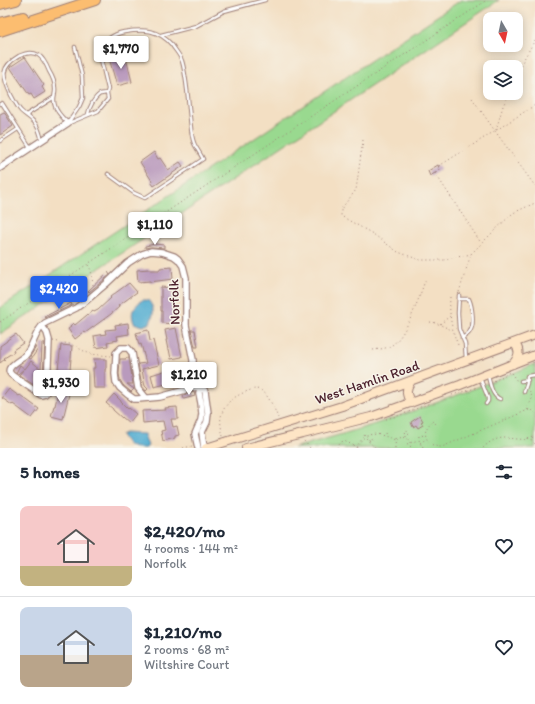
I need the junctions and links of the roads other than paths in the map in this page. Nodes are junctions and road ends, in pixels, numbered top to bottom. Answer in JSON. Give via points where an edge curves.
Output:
{"nodes":[{"id":1,"x":16,"y":0,"type":"edge"},
{"id":2,"x":87,"y":0,"type":"edge"},
{"id":3,"x":95,"y":0,"type":"edge"},
{"id":4,"x":265,"y":0,"type":"edge"},
{"id":5,"x":0,"y":4,"type":"edge"},
{"id":6,"x":0,"y":23,"type":"edge"},
{"id":7,"x":0,"y":31,"type":"edge"},
{"id":8,"x":160,"y":35,"type":"junction"},
{"id":9,"x":75,"y":47,"type":"dead end"},
{"id":10,"x":107,"y":93,"type":"junction"},
{"id":11,"x":53,"y":98,"type":"junction"},
{"id":12,"x":0,"y":104,"type":"edge"},
{"id":13,"x":88,"y":114,"type":"junction"},
{"id":14,"x":26,"y":115,"type":"junction"},
{"id":15,"x":68,"y":123,"type":"junction"},
{"id":16,"x":18,"y":129,"type":"junction"},
{"id":17,"x":42,"y":140,"type":"junction"},
{"id":18,"x":0,"y":141,"type":"edge"},
{"id":19,"x":30,"y":148,"type":"junction"},
{"id":20,"x":0,"y":168,"type":"edge"},
{"id":21,"x":108,"y":174,"type":"dead end"},
{"id":22,"x":459,"y":295,"type":"road end"},
{"id":23,"x":459,"y":298,"type":"junction"},
{"id":24,"x":42,"y":326,"type":"junction"},
{"id":25,"x":535,"y":335,"type":"edge"},
{"id":26,"x":462,"y":338,"type":"junction"},
{"id":27,"x":514,"y":343,"type":"junction"},
{"id":28,"x":534,"y":359,"type":"edge"},
{"id":29,"x":467,"y":361,"type":"junction"},
{"id":30,"x":513,"y":364,"type":"junction"},
{"id":31,"x":534,"y":375,"type":"edge"},
{"id":32,"x":484,"y":376,"type":"junction"},
{"id":33,"x":528,"y":380,"type":"junction"},
{"id":34,"x":411,"y":381,"type":"junction"},
{"id":35,"x":521,"y":381,"type":"dead end"},
{"id":36,"x":200,"y":386,"type":"junction"},
{"id":37,"x":524,"y":392,"type":"dead end"},
{"id":38,"x":146,"y":398,"type":"junction"},
{"id":39,"x":500,"y":399,"type":"dead end"},
{"id":40,"x":411,"y":403,"type":"junction"},
{"id":41,"x":486,"y":404,"type":"dead end"},
{"id":42,"x":199,"y":430,"type":"junction"},
{"id":43,"x":198,"y":446,"type":"edge"},
{"id":44,"x":205,"y":448,"type":"edge"},
{"id":45,"x":246,"y":448,"type":"edge"}],
"edges":[{"from":1,"to":5,"type":"highway"},
{"from":2,"to":6,"type":"highway"},
{"from":3,"to":7,"type":"highway"},
{"from":4,"to":8,"type":"lane","via":[[224,11],[196,26]]},
{"from":8,"to":10,"type":"lane","via":[[138,30],[108,38],[99,52]]},
{"from":8,"to":21,"type":"lane","via":[[168,41],[182,60],[194,142],[203,159],[145,198]]},
{"from":9,"to":15,"type":"lane","via":[[82,76],[83,98]]},
{"from":10,"to":13,"type":"lane","via":[[100,94],[92,103]]},
{"from":10,"to":13,"type":"lane","via":[[108,99],[98,111]]},
{"from":11,"to":14,"type":"lane"},
{"from":11,"to":14,"type":"lane","via":[[56,89],[44,60],[32,52],[16,57],[7,64],[3,76],[19,109]]},
{"from":11,"to":15,"type":"lane","via":[[54,106]]},
{"from":12,"to":16,"type":"lane","via":[[2,103]]},
{"from":13,"to":15,"type":"lane"},
{"from":14,"to":17,"type":"lane","via":[[39,129]]},
{"from":15,"to":17,"type":"street"},
{"from":16,"to":18,"type":"lane"},
{"from":16,"to":19,"type":"lane"},
{"from":17,"to":19,"type":"street"},
{"from":19,"to":20,"type":"street"},
{"from":22,"to":23,"type":"lane"},
{"from":23,"to":26,"type":"lane","via":[[459,329]]},
{"from":23,"to":26,"type":"lane","via":[[469,299],[473,316],[471,331]]},
{"from":24,"to":24,"type":"street","via":[[28,352],[11,366],[9,371],[41,396],[47,391],[49,341]]},
{"from":24,"to":36,"type":"street","name":"Norfolk","via":[[76,308],[142,254],[156,251],[168,253],[178,259],[186,274],[186,325],[193,370]]},
{"from":25,"to":27,"type":"main road","name":"West Hamlin Road"},
{"from":26,"to":29,"type":"lane"},
{"from":27,"to":29,"type":"main road","name":"West Hamlin Road"},
{"from":27,"to":30,"type":"main road","via":[[519,353]]},
{"from":28,"to":30,"type":"main road"},
{"from":29,"to":34,"type":"main road","name":"West Hamlin Road"},
{"from":30,"to":32,"type":"main road"},
{"from":31,"to":33,"type":"lane","via":[[527,376]]},
{"from":32,"to":39,"type":"lane","via":[[496,398]]},
{"from":32,"to":40,"type":"main road"},
{"from":32,"to":41,"type":"lane","via":[[488,398]]},
{"from":33,"to":35,"type":"lane"},
{"from":33,"to":37,"type":"lane"},
{"from":34,"to":40,"type":"main road","via":[[406,392]]},
{"from":34,"to":44,"type":"main road","name":"West Hamlin Road","via":[[342,406]]},
{"from":36,"to":38,"type":"street"},
{"from":36,"to":42,"type":"street","name":"Norfolk","via":[[199,393],[208,417],[206,425]]},
{"from":38,"to":38,"type":"street","via":[[134,399],[120,388],[115,378],[116,352],[121,348],[132,353],[138,388]]},
{"from":40,"to":45,"type":"main road","via":[[361,420]]},
{"from":42,"to":43,"type":"street","name":"Norfolk","via":[[195,434]]},
{"from":42,"to":44,"type":"street","name":"Norfolk"}]}
